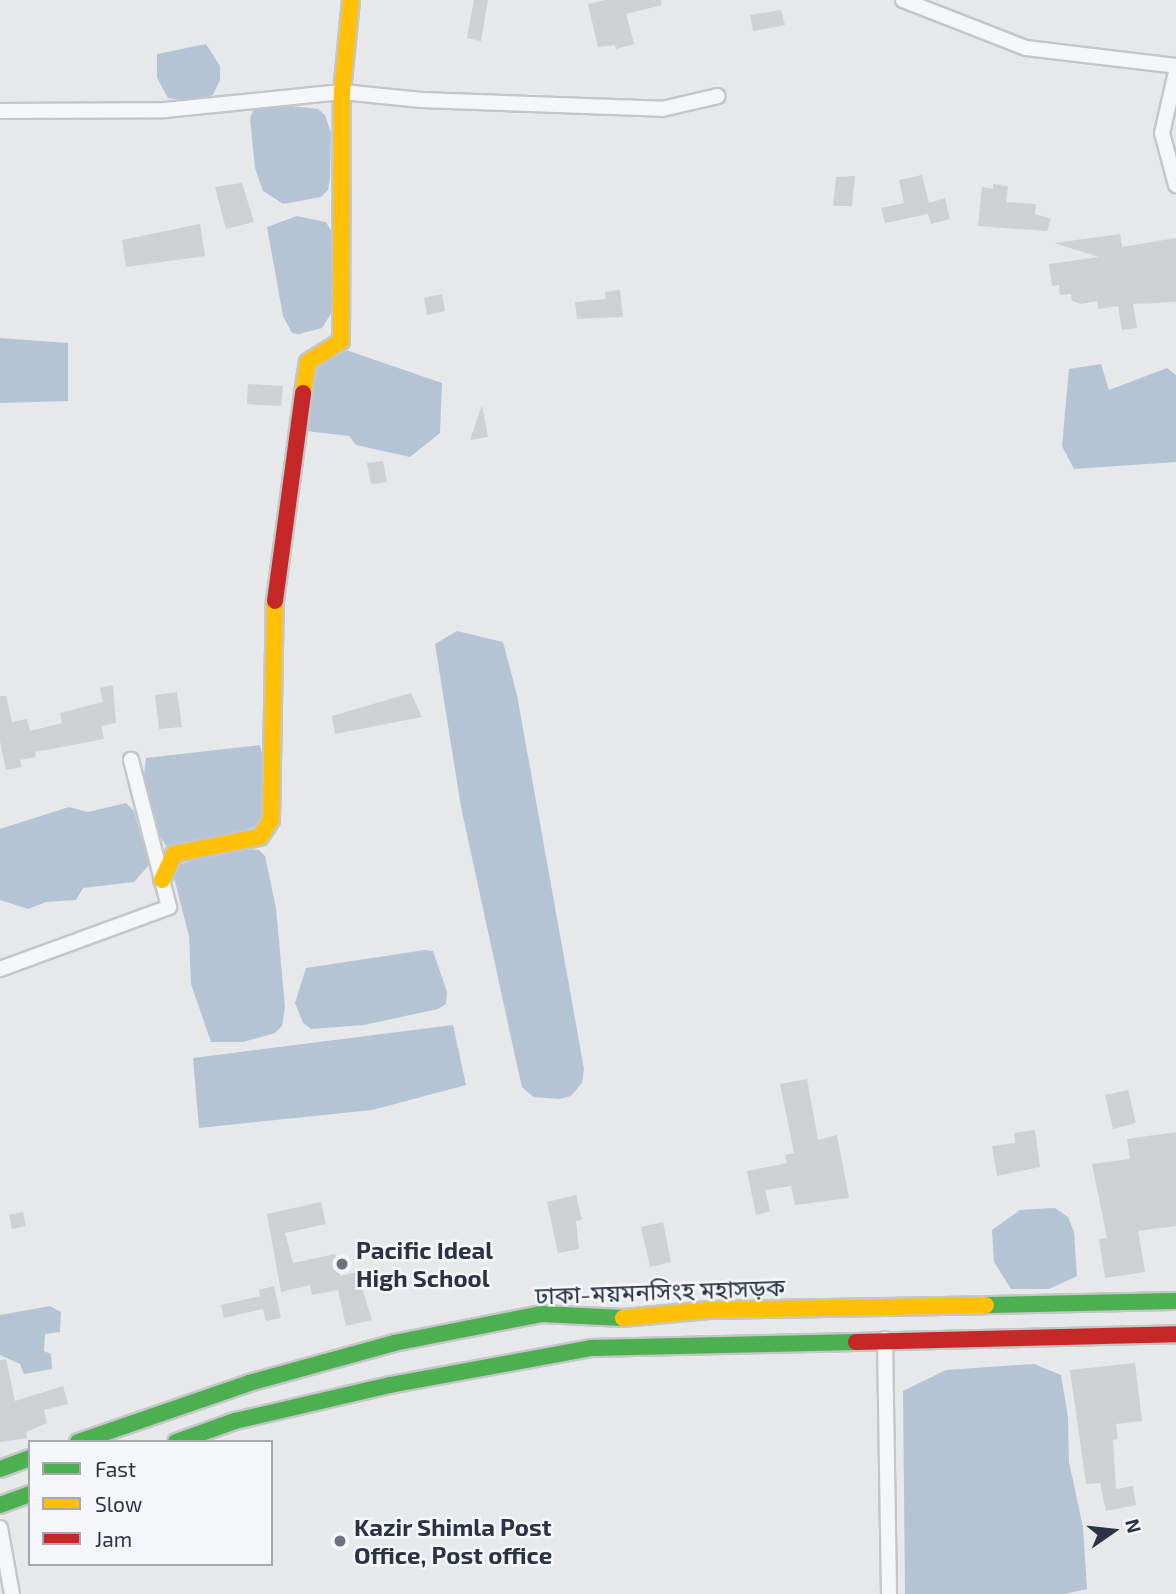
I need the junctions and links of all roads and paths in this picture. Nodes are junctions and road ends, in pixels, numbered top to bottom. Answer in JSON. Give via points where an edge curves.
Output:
{"nodes":[{"id":1,"x":351,"y":0,"type":"edge"},
{"id":2,"x":903,"y":0,"type":"edge"},
{"id":3,"x":1176,"y":66,"type":"edge"},
{"id":4,"x":1176,"y":72,"type":"edge"},
{"id":5,"x":342,"y":92,"type":"junction"},
{"id":6,"x":718,"y":96,"type":"dead end"},
{"id":7,"x":0,"y":111,"type":"edge"},
{"id":8,"x":1176,"y":185,"type":"edge"},
{"id":9,"x":131,"y":760,"type":"dead end"},
{"id":10,"x":162,"y":880,"type":"junction"},
{"id":11,"x":0,"y":969,"type":"edge"},
{"id":12,"x":1176,"y":1301,"type":"edge"},
{"id":13,"x":1176,"y":1334,"type":"edge"},
{"id":14,"x":885,"y":1339,"type":"junction"},
{"id":15,"x":84,"y":1440,"type":"edge"},
{"id":16,"x":181,"y":1440,"type":"edge"},
{"id":17,"x":28,"y":1459,"type":"edge"},
{"id":18,"x":0,"y":1469,"type":"edge"},
{"id":19,"x":28,"y":1495,"type":"edge"},
{"id":20,"x":0,"y":1505,"type":"edge"},
{"id":21,"x":0,"y":1528,"type":"edge"},
{"id":22,"x":12,"y":1594,"type":"edge"},
{"id":23,"x":889,"y":1594,"type":"edge"}],
"edges":[{"from":1,"to":5,"type":"main road"},
{"from":2,"to":3,"type":"street","via":[[1026,48]]},
{"from":4,"to":8,"type":"street","via":[[1162,133]]},
{"from":5,"to":6,"type":"street","via":[[422,100],[662,109]]},
{"from":5,"to":7,"type":"street","via":[[165,110]]},
{"from":5,"to":10,"type":"main road","via":[[344,312],[341,341],[308,362],[294,455],[273,618],[271,820],[260,837],[174,854]]},
{"from":9,"to":10,"type":"street"},
{"from":10,"to":11,"type":"street","via":[[169,907]]},
{"from":12,"to":15,"type":"main road","name":"ঢাকা-ময়মনসিংহ মহাসড়ক","via":[[709,1310],[612,1319],[542,1314],[394,1343],[262,1379]]},
{"from":13,"to":14,"type":"main road"},
{"from":14,"to":16,"type":"main road","via":[[592,1348],[390,1385],[235,1420]]},
{"from":14,"to":23,"type":"street"},
{"from":17,"to":18,"type":"main road"},
{"from":19,"to":20,"type":"main road"},
{"from":21,"to":22,"type":"street"}]}
